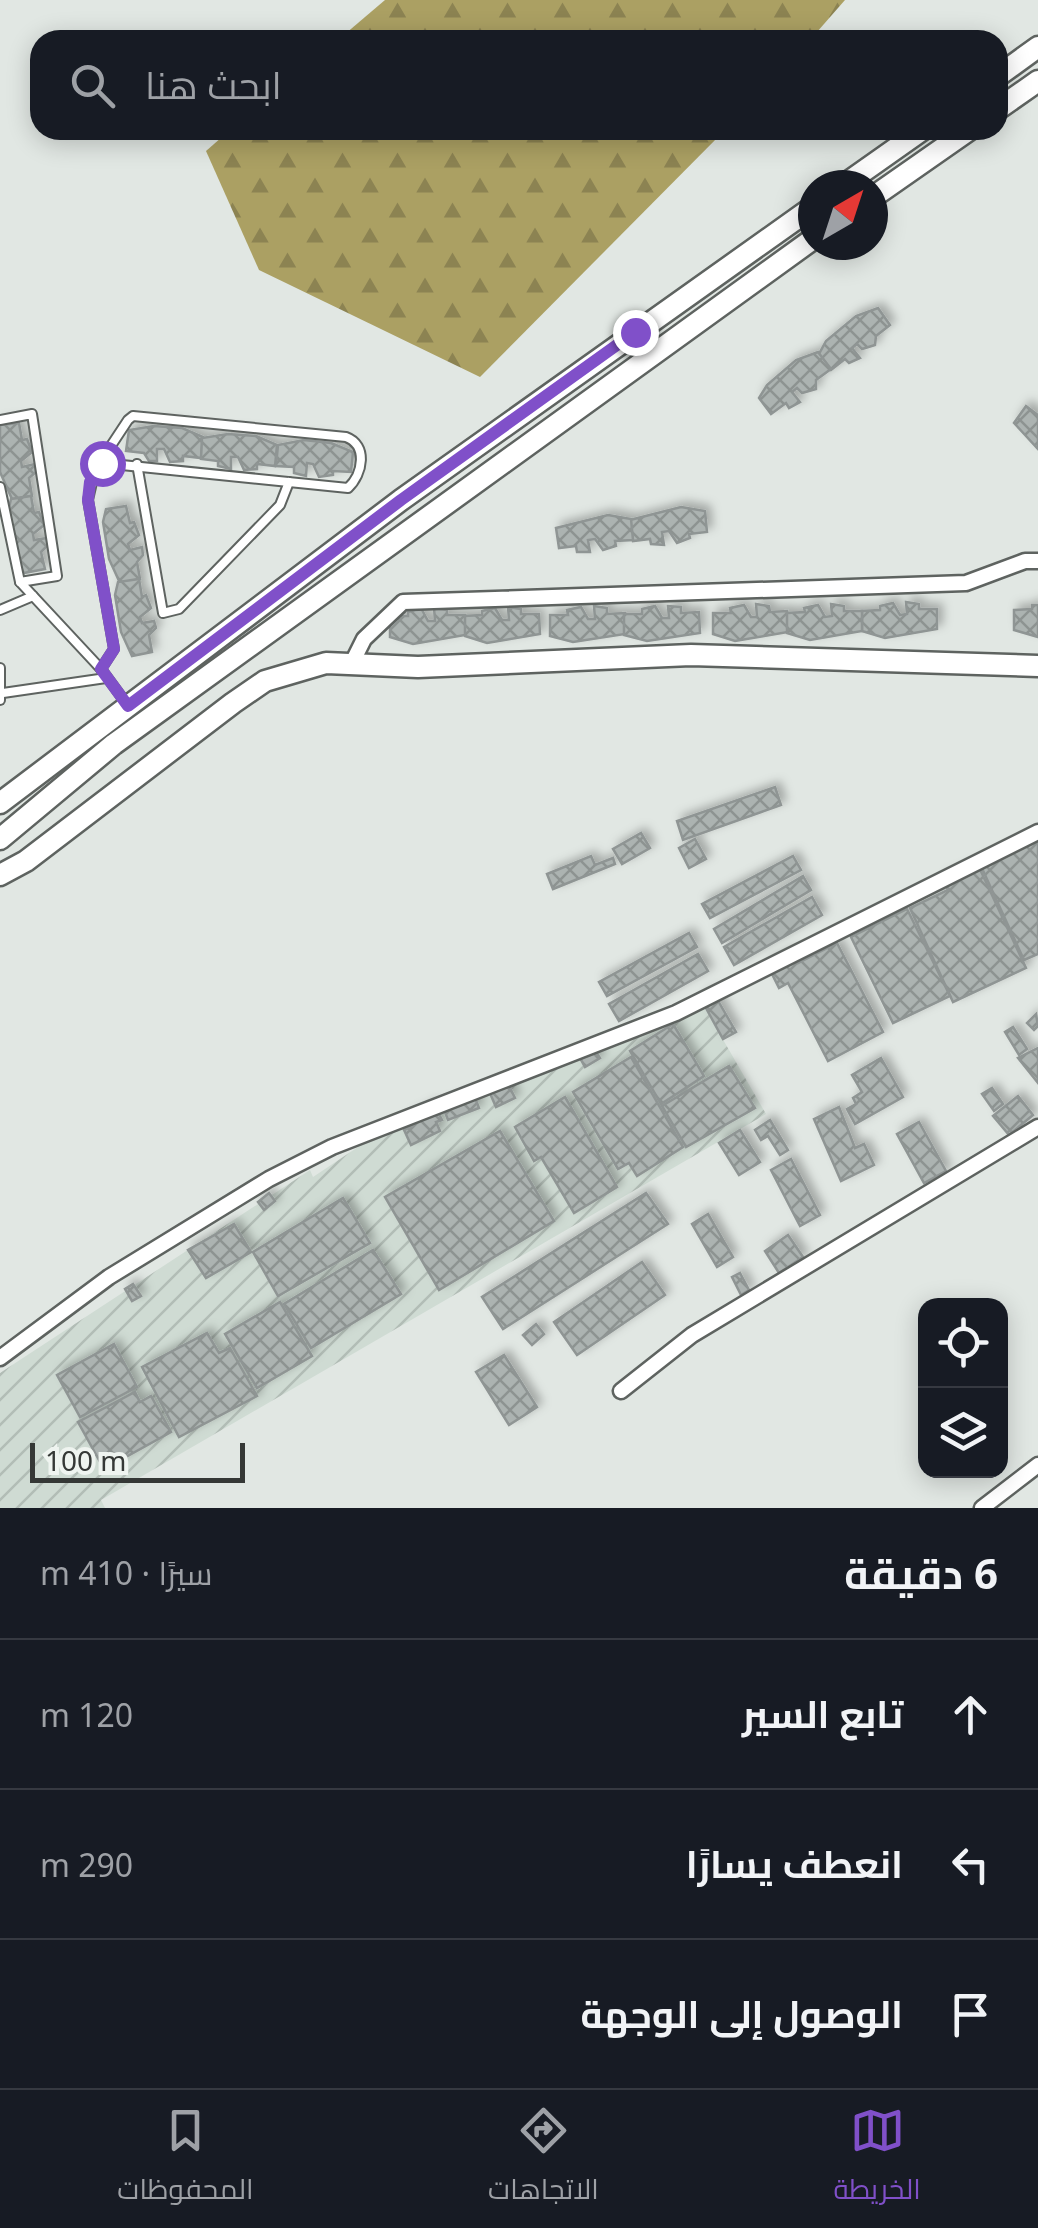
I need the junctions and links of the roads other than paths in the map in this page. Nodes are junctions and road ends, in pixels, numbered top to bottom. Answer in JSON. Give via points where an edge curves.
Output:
{"nodes":[{"id":1,"x":1038,"y":48,"type":"edge"},
{"id":2,"x":1008,"y":69,"type":"edge"},
{"id":3,"x":1038,"y":80,"type":"edge"},
{"id":4,"x":1008,"y":102,"type":"edge"},
{"id":5,"x":908,"y":140,"type":"edge"},
{"id":6,"x":955,"y":140,"type":"edge"},
{"id":7,"x":865,"y":170,"type":"edge"},
{"id":8,"x":888,"y":187,"type":"edge"},
{"id":9,"x":798,"y":218,"type":"edge"},
{"id":10,"x":798,"y":251,"type":"edge"},
{"id":11,"x":0,"y":420,"type":"edge"},
{"id":12,"x":102,"y":463,"type":"junction"},
{"id":13,"x":137,"y":464,"type":"junction"},
{"id":14,"x":289,"y":482,"type":"junction"},
{"id":15,"x":0,"y":487,"type":"edge"},
{"id":16,"x":15,"y":559,"type":"junction"},
{"id":17,"x":0,"y":561,"type":"edge"},
{"id":18,"x":1038,"y":561,"type":"edge"},
{"id":19,"x":20,"y":582,"type":"junction"},
{"id":20,"x":33,"y":596,"type":"junction"},
{"id":21,"x":0,"y":610,"type":"edge"},
{"id":22,"x":352,"y":663,"type":"junction"},
{"id":23,"x":1038,"y":666,"type":"edge"},
{"id":24,"x":0,"y":668,"type":"edge"},
{"id":25,"x":103,"y":674,"type":"junction"},
{"id":26,"x":2,"y":696,"type":"edge"},
{"id":27,"x":128,"y":706,"type":"junction"},
{"id":28,"x":61,"y":757,"type":"junction"},
{"id":29,"x":77,"y":778,"type":"junction"},
{"id":30,"x":0,"y":803,"type":"edge"},
{"id":31,"x":1038,"y":832,"type":"edge"},
{"id":32,"x":0,"y":839,"type":"edge"},
{"id":33,"x":0,"y":875,"type":"edge"},
{"id":34,"x":1038,"y":1127,"type":"edge"},
{"id":35,"x":0,"y":1358,"type":"edge"},
{"id":36,"x":621,"y":1391,"type":"dead end"},
{"id":37,"x":1038,"y":1466,"type":"edge"},
{"id":38,"x":982,"y":1508,"type":"edge"}],
"edges":[{"from":1,"to":2,"type":"main road"},
{"from":3,"to":4,"type":"main road"},
{"from":5,"to":7,"type":"main road"},
{"from":6,"to":8,"type":"main road"},
{"from":9,"to":27,"type":"main road","via":[[401,500]]},
{"from":10,"to":29,"type":"main road","via":[[114,744]]},
{"from":11,"to":19,"type":"lane","via":[[32,414],[57,576]]},
{"from":12,"to":13,"type":"lane"},
{"from":12,"to":14,"type":"lane","via":[[133,416],[346,437],[358,444],[358,477],[348,488]]},
{"from":12,"to":25,"type":"lane","via":[[88,500],[114,649]]},
{"from":13,"to":14,"type":"lane"},
{"from":13,"to":14,"type":"lane","via":[[163,613],[178,608],[267,518]]},
{"from":15,"to":16,"type":"lane"},
{"from":16,"to":17,"type":"lane"},
{"from":16,"to":19,"type":"lane"},
{"from":18,"to":22,"type":"street","via":[[966,583],[403,602],[364,638]]},
{"from":19,"to":20,"type":"lane"},
{"from":20,"to":21,"type":"lane"},
{"from":20,"to":25,"type":"lane"},
{"from":22,"to":23,"type":"main road","via":[[418,667],[691,655]]},
{"from":22,"to":33,"type":"main road","via":[[292,669],[265,681]]},
{"from":24,"to":26,"type":"lane"},
{"from":25,"to":26,"type":"lane"},
{"from":25,"to":27,"type":"lane"},
{"from":27,"to":28,"type":"main road"},
{"from":28,"to":29,"type":"main road"},
{"from":28,"to":30,"type":"main road"},
{"from":29,"to":32,"type":"main road"},
{"from":31,"to":35,"type":"street","via":[[676,1013],[332,1146],[109,1277]]},
{"from":34,"to":36,"type":"street","via":[[692,1334]]},
{"from":37,"to":38,"type":"street"}]}
